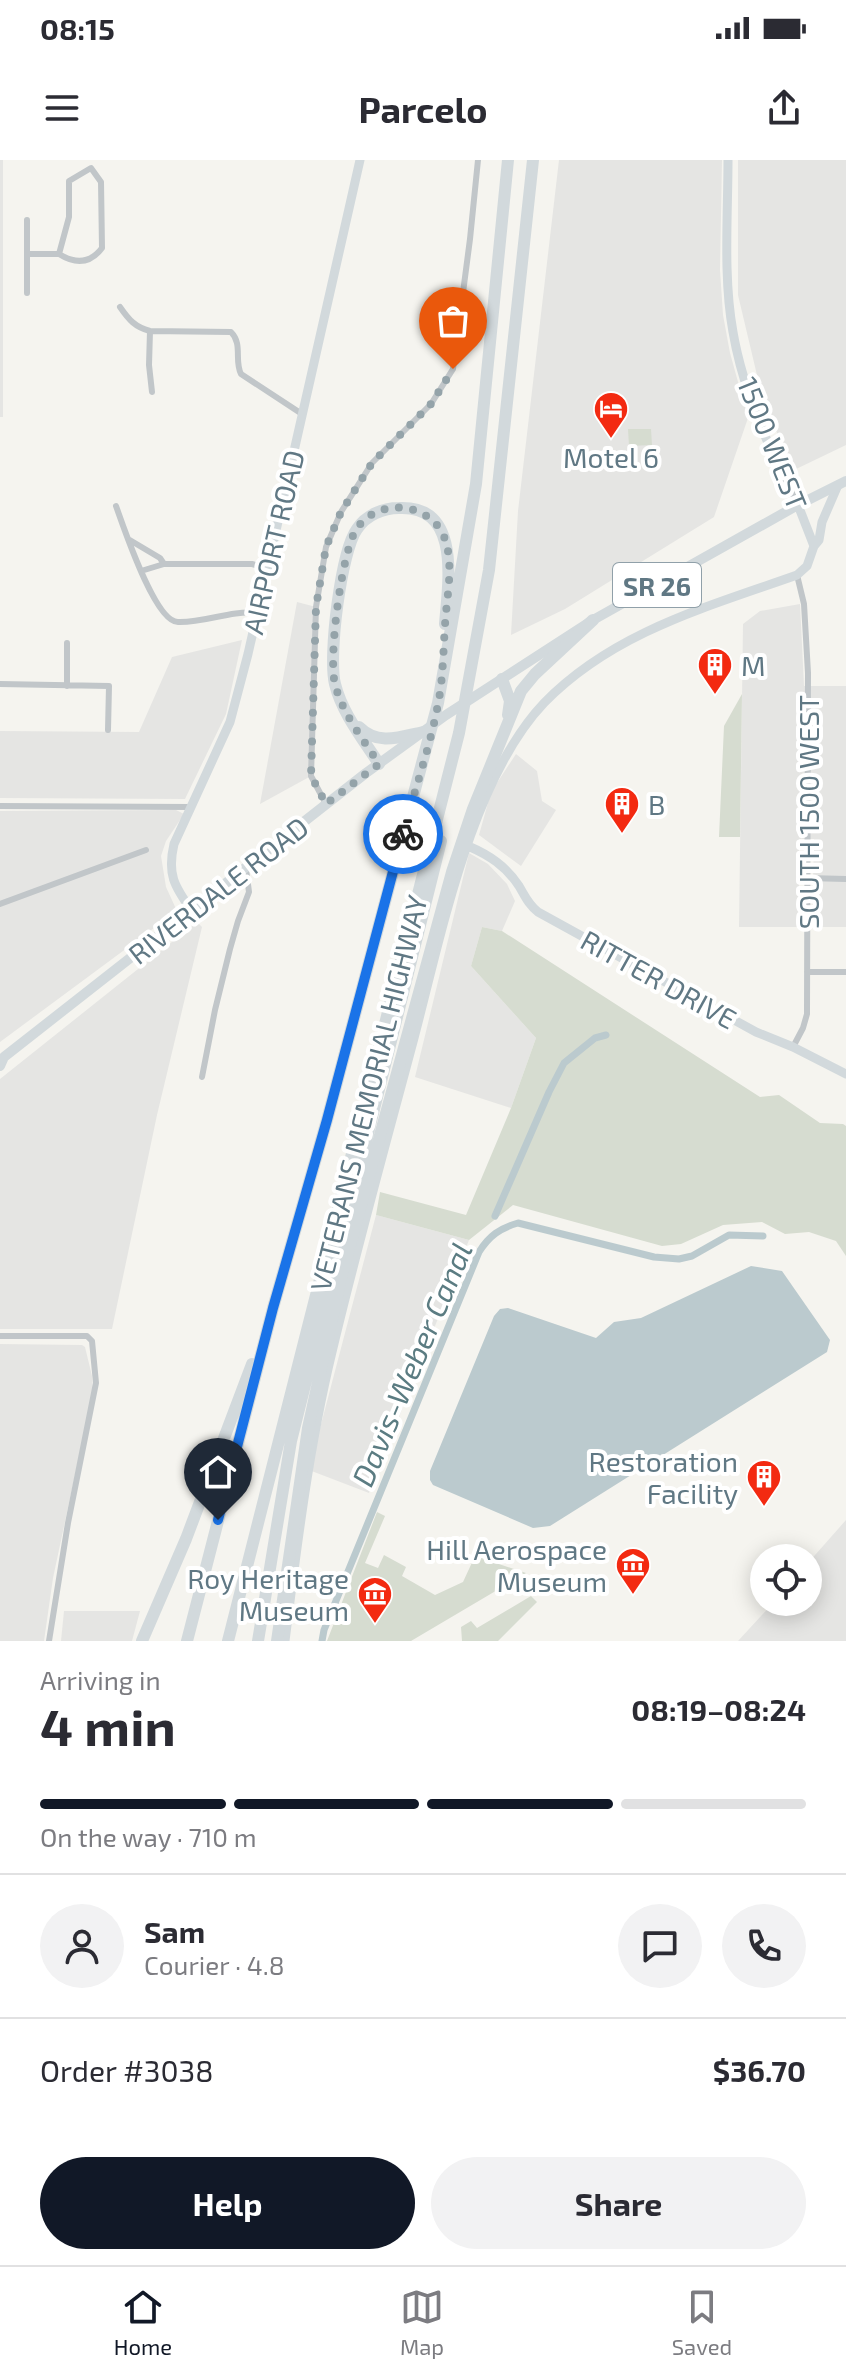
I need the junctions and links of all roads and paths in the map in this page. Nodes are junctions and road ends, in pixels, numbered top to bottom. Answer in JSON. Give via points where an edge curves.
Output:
{"nodes":[{"id":1,"x":360,"y":160,"type":"edge"},
{"id":2,"x":478,"y":160,"type":"edge"},
{"id":3,"x":508,"y":160,"type":"edge"},
{"id":4,"x":533,"y":160,"type":"edge"},
{"id":5,"x":728,"y":160,"type":"edge"},
{"id":6,"x":91,"y":164,"type":"edge"},
{"id":7,"x":27,"y":220,"type":"dead end"},
{"id":8,"x":27,"y":254,"type":"junction"},
{"id":9,"x":59,"y":254,"type":"junction"},
{"id":10,"x":27,"y":293,"type":"dead end"},
{"id":11,"x":120,"y":307,"type":"dead end"},
{"id":12,"x":150,"y":331,"type":"junction"},
{"id":13,"x":152,"y":392,"type":"dead end"},
{"id":14,"x":302,"y":414,"type":"junction"},
{"id":15,"x":778,"y":465,"type":"joint"},
{"id":16,"x":842,"y":483,"type":"edge"},
{"id":17,"x":798,"y":505,"type":"junction"},
{"id":18,"x":116,"y":506,"type":"dead end"},
{"id":19,"x":128,"y":539,"type":"junction"},
{"id":20,"x":814,"y":546,"type":"junction"},
{"id":21,"x":164,"y":564,"type":"junction"},
{"id":22,"x":267,"y":568,"type":"junction"},
{"id":23,"x":141,"y":571,"type":"junction"},
{"id":24,"x":797,"y":575,"type":"junction"},
{"id":25,"x":257,"y":613,"type":"junction"},
{"id":26,"x":593,"y":620,"type":"junction"},
{"id":27,"x":67,"y":643,"type":"dead end"},
{"id":28,"x":502,"y":679,"type":"junction"},
{"id":29,"x":0,"y":684,"type":"edge"},
{"id":30,"x":67,"y":686,"type":"junction"},
{"id":31,"x":438,"y":703,"type":"junction"},
{"id":32,"x":351,"y":719,"type":"junction"},
{"id":33,"x":507,"y":726,"type":"junction"},
{"id":34,"x":108,"y":730,"type":"dead end"},
{"id":35,"x":423,"y":732,"type":"junction"},
{"id":36,"x":379,"y":764,"type":"junction"},
{"id":37,"x":452,"y":766,"type":"junction"},
{"id":38,"x":326,"y":804,"type":"junction"},
{"id":39,"x":0,"y":806,"type":"edge"},
{"id":40,"x":191,"y":807,"type":"junction"},
{"id":41,"x":468,"y":846,"type":"junction"},
{"id":42,"x":146,"y":850,"type":"dead end"},
{"id":43,"x":246,"y":869,"type":"junction"},
{"id":44,"x":807,"y":878,"type":"junction"},
{"id":45,"x":846,"y":879,"type":"edge"},
{"id":46,"x":0,"y":904,"type":"edge"},
{"id":47,"x":192,"y":911,"type":"junction"},
{"id":48,"x":807,"y":972,"type":"junction"},
{"id":49,"x":846,"y":972,"type":"edge"},
{"id":50,"x":793,"y":1047,"type":"junction"},
{"id":51,"x":1,"y":1060,"type":"edge"},
{"id":52,"x":846,"y":1074,"type":"edge"},
{"id":53,"x":202,"y":1077,"type":"dead end"},
{"id":54,"x":273,"y":1308,"type":"junction"},
{"id":55,"x":0,"y":1336,"type":"edge"},
{"id":56,"x":49,"y":1641,"type":"edge"},
{"id":57,"x":142,"y":1641,"type":"edge"},
{"id":58,"x":187,"y":1641,"type":"edge"},
{"id":59,"x":228,"y":1641,"type":"edge"},
{"id":60,"x":258,"y":1641,"type":"edge"},
{"id":61,"x":277,"y":1641,"type":"edge"},
{"id":62,"x":285,"y":1641,"type":"edge"}],
"edges":[{"from":1,"to":14,"type":"street","name":"AIRPORT ROAD"},
{"from":2,"to":38,"type":"street","via":[[453,369],[431,404],[372,463],[326,547],[316,607],[311,776]]},
{"from":3,"to":31,"type":"highway","name":"VETERANS MEMORIAL HIGHWAY","via":[[476,484]]},
{"from":4,"to":37,"type":"highway","name":"VETERANS MEMORIAL HIGHWAY","via":[[489,570]]},
{"from":5,"to":15,"type":"street","name":"1500 WEST","via":[[732,330],[755,414]]},
{"from":6,"to":9,"type":"street","via":[[69,181],[69,217]]},
{"from":6,"to":9,"type":"street","via":[[101,182],[102,248],[84,262]]},
{"from":7,"to":8,"type":"street"},
{"from":8,"to":9,"type":"street"},
{"from":8,"to":10,"type":"street"},
{"from":11,"to":12,"type":"street","via":[[139,328]]},
{"from":12,"to":13,"type":"street"},
{"from":12,"to":14,"type":"street","via":[[231,332],[238,343],[241,374]]},
{"from":14,"to":22,"type":"street","name":"AIRPORT ROAD"},
{"from":15,"to":17,"type":"street","name":"1500 WEST"},
{"from":16,"to":17,"type":"main road","name":"RIVERDALE ROAD","number":"SR 26"},
{"from":16,"to":20,"type":"street"},
{"from":17,"to":20,"type":"street","name":"1500 WEST"},
{"from":17,"to":26,"type":"main road","name":"RIVERDALE ROAD","number":"SR 26"},
{"from":18,"to":19,"type":"street"},
{"from":19,"to":21,"type":"street"},
{"from":19,"to":23,"type":"street"},
{"from":20,"to":24,"type":"street","name":"1500 WEST","via":[[807,566]]},
{"from":21,"to":22,"type":"street"},
{"from":21,"to":23,"type":"street"},
{"from":22,"to":25,"type":"street","name":"AIRPORT ROAD"},
{"from":23,"to":25,"type":"street","via":[[168,620],[175,623]]},
{"from":24,"to":41,"type":"street","via":[[665,622],[629,639],[571,679],[516,739],[490,787]]},
{"from":24,"to":44,"type":"street","name":"SOUTH 1500 WEST","via":[[808,673]]},
{"from":25,"to":40,"type":"street","name":"AIRPORT ROAD","via":[[230,722]]},
{"from":26,"to":28,"type":"main road","name":"RIVERDALE ROAD","number":"SR 26"},
{"from":26,"to":33,"type":"highway","via":[[521,691]]},
{"from":27,"to":30,"type":"street"},
{"from":28,"to":33,"type":"highway","via":[[510,701]]},
{"from":28,"to":35,"type":"main road","name":"RIVERDALE ROAD","number":"SR 26"},
{"from":29,"to":30,"type":"street"},
{"from":30,"to":34,"type":"street","via":[[109,686]]},
{"from":31,"to":32,"type":"highway","via":[[447,544],[425,513],[392,508],[364,521],[348,548],[331,661],[335,687]]},
{"from":31,"to":54,"type":"highway","name":"VETERANS MEMORIAL HIGHWAY"},
{"from":32,"to":35,"type":"highway","via":[[375,738]]},
{"from":32,"to":36,"type":"highway"},
{"from":33,"to":61,"type":"highway","via":[[452,872],[341,1278],[308,1428]]},
{"from":35,"to":36,"type":"main road","name":"RIVERDALE ROAD","number":"SR 26"},
{"from":36,"to":38,"type":"main road","name":"RIVERDALE ROAD","number":"SR 26"},
{"from":37,"to":59,"type":"highway","name":"VETERANS MEMORIAL HIGHWAY"},
{"from":37,"to":60,"type":"highway","via":[[448,810],[424,913],[291,1441]]},
{"from":38,"to":43,"type":"main road","name":"RIVERDALE ROAD","number":"SR 26"},
{"from":39,"to":40,"type":"street"},
{"from":40,"to":47,"type":"street","name":"AIRPORT ROAD","via":[[171,858],[174,885]]},
{"from":41,"to":50,"type":"street","name":"RITTER DRIVE","via":[[506,870],[538,912],[756,1032]]},
{"from":41,"to":62,"type":"street","via":[[331,1354]]},
{"from":42,"to":46,"type":"street"},
{"from":43,"to":47,"type":"main road","name":"RIVERDALE ROAD","number":"SR 26"},
{"from":43,"to":53,"type":"street","via":[[249,892],[230,949]]},
{"from":44,"to":45,"type":"street"},
{"from":44,"to":48,"type":"street","name":"SOUTH 1500 WEST"},
{"from":47,"to":51,"type":"main road","name":"RIVERDALE ROAD","number":"SR 26"},
{"from":48,"to":49,"type":"street"},
{"from":48,"to":50,"type":"street","name":"SOUTH 1500 WEST","via":[[807,1014]]},
{"from":50,"to":52,"type":"street","name":"RITTER DRIVE"},
{"from":54,"to":57,"type":"highway"},
{"from":54,"to":58,"type":"highway","name":"VETERANS MEMORIAL HIGHWAY"},
{"from":55,"to":56,"type":"street","via":[[87,1336],[92,1341],[96,1383]]}]}
